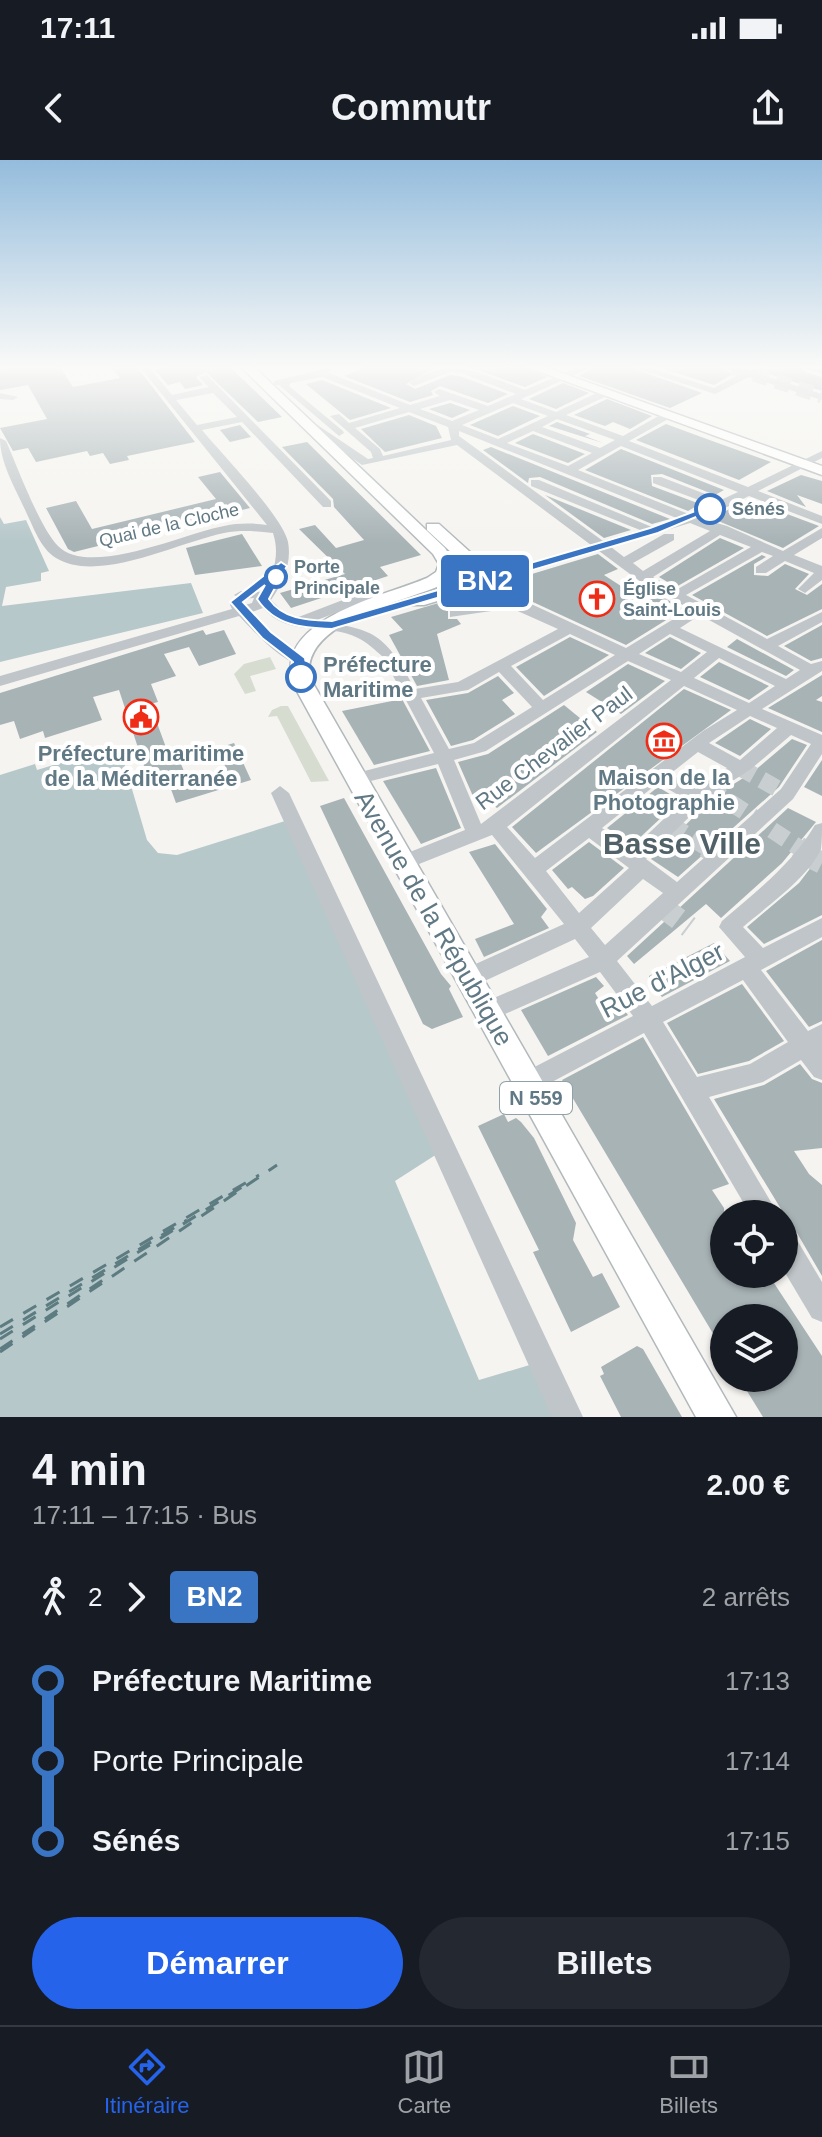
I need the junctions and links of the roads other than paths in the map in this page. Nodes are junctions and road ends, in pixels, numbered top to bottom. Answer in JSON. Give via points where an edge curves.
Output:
{"nodes":[{"id":1,"x":453,"y":425,"type":"edge"},
{"id":2,"x":195,"y":426,"type":"edge"},
{"id":3,"x":208,"y":426,"type":"edge"},
{"id":4,"x":252,"y":426,"type":"edge"},
{"id":5,"x":310,"y":426,"type":"edge"},
{"id":6,"x":313,"y":426,"type":"edge"},
{"id":7,"x":331,"y":426,"type":"edge"},
{"id":8,"x":352,"y":426,"type":"edge"},
{"id":9,"x":455,"y":426,"type":"edge"},
{"id":10,"x":536,"y":426,"type":"edge"},
{"id":11,"x":582,"y":426,"type":"edge"},
{"id":12,"x":649,"y":426,"type":"edge"},
{"id":13,"x":694,"y":426,"type":"edge"},
{"id":14,"x":347,"y":427,"type":"joint"},
{"id":15,"x":533,"y":427,"type":"junction"},
{"id":16,"x":197,"y":428,"type":"junction"},
{"id":17,"x":0,"y":441,"type":"edge"},
{"id":18,"x":622,"y":441,"type":"junction"},
{"id":19,"x":822,"y":441,"type":"edge"},
{"id":20,"x":457,"y":443,"type":"junction"},
{"id":21,"x":498,"y":443,"type":"junction"},
{"id":22,"x":816,"y":451,"type":"edge"},
{"id":23,"x":602,"y":453,"type":"junction"},
{"id":24,"x":373,"y":459,"type":"junction"},
{"id":25,"x":803,"y":464,"type":"junction"},
{"id":26,"x":681,"y":466,"type":"junction"},
{"id":27,"x":565,"y":469,"type":"junction"},
{"id":28,"x":822,"y":471,"type":"edge"},
{"id":29,"x":657,"y":480,"type":"junction"},
{"id":30,"x":529,"y":485,"type":"junction"},
{"id":31,"x":748,"y":491,"type":"junction"},
{"id":32,"x":631,"y":495,"type":"junction"},
{"id":33,"x":327,"y":504,"type":"dead end"},
{"id":34,"x":720,"y":504,"type":"junction"},
{"id":35,"x":264,"y":510,"type":"junction"},
{"id":36,"x":692,"y":519,"type":"junction"},
{"id":37,"x":822,"y":520,"type":"edge"},
{"id":38,"x":244,"y":524,"type":"junction"},
{"id":39,"x":722,"y":529,"type":"junction"},
{"id":40,"x":278,"y":530,"type":"junction"},
{"id":41,"x":652,"y":531,"type":"junction"},
{"id":42,"x":822,"y":532,"type":"edge"},
{"id":43,"x":669,"y":537,"type":"dead end"},
{"id":44,"x":763,"y":546,"type":"junction"},
{"id":45,"x":600,"y":547,"type":"junction"},
{"id":46,"x":784,"y":555,"type":"junction"},
{"id":47,"x":623,"y":563,"type":"junction"},
{"id":48,"x":281,"y":566,"type":"junction"},
{"id":49,"x":761,"y":570,"type":"dead end"},
{"id":50,"x":822,"y":572,"type":"edge"},
{"id":51,"x":643,"y":577,"type":"junction"},
{"id":52,"x":440,"y":578,"type":"junction"},
{"id":53,"x":483,"y":580,"type":"junction"},
{"id":54,"x":805,"y":589,"type":"dead end"},
{"id":55,"x":410,"y":592,"type":"junction"},
{"id":56,"x":675,"y":596,"type":"junction"},
{"id":57,"x":512,"y":603,"type":"junction"},
{"id":58,"x":248,"y":606,"type":"junction"},
{"id":59,"x":698,"y":610,"type":"junction"},
{"id":60,"x":455,"y":614,"type":"dead end"},
{"id":61,"x":822,"y":616,"type":"edge"},
{"id":62,"x":290,"y":621,"type":"junction"},
{"id":63,"x":332,"y":625,"type":"junction"},
{"id":64,"x":669,"y":628,"type":"junction"},
{"id":65,"x":569,"y":629,"type":"junction"},
{"id":66,"x":766,"y":646,"type":"junction"},
{"id":67,"x":717,"y":652,"type":"junction"},
{"id":68,"x":629,"y":655,"type":"junction"},
{"id":69,"x":300,"y":661,"type":"junction"},
{"id":70,"x":501,"y":665,"type":"junction"},
{"id":71,"x":817,"y":667,"type":"edge"},
{"id":72,"x":0,"y":681,"type":"edge"},
{"id":73,"x":684,"y":681,"type":"junction"},
{"id":74,"x":787,"y":686,"type":"junction"},
{"id":75,"x":410,"y":695,"type":"junction"},
{"id":76,"x":543,"y":709,"type":"junction"},
{"id":77,"x":754,"y":709,"type":"junction"},
{"id":78,"x":822,"y":724,"type":"edge"},
{"id":79,"x":789,"y":727,"type":"junction"},
{"id":80,"x":817,"y":739,"type":"edge"},
{"id":81,"x":697,"y":744,"type":"junction"},
{"id":82,"x":443,"y":754,"type":"junction"},
{"id":83,"x":739,"y":767,"type":"junction"},
{"id":84,"x":658,"y":775,"type":"junction"},
{"id":85,"x":355,"y":779,"type":"junction"},
{"id":86,"x":280,"y":793,"type":"dead end"},
{"id":87,"x":698,"y":798,"type":"junction"},
{"id":88,"x":590,"y":829,"type":"junction"},
{"id":89,"x":486,"y":830,"type":"junction"},
{"id":90,"x":822,"y":830,"type":"edge"},
{"id":91,"x":402,"y":863,"type":"junction"},
{"id":92,"x":638,"y":863,"type":"junction"},
{"id":93,"x":534,"y":870,"type":"junction"},
{"id":94,"x":676,"y":892,"type":"junction"},
{"id":95,"x":822,"y":927,"type":"edge"},
{"id":96,"x":577,"y":928,"type":"junction"},
{"id":97,"x":602,"y":961,"type":"junction"},
{"id":98,"x":755,"y":964,"type":"junction"},
{"id":99,"x":468,"y":978,"type":"junction"},
{"id":100,"x":488,"y":1011,"type":"junction"},
{"id":101,"x":648,"y":1018,"type":"junction"},
{"id":102,"x":814,"y":1040,"type":"edge"},
{"id":103,"x":822,"y":1069,"type":"edge"},
{"id":104,"x":527,"y":1083,"type":"junction"},
{"id":105,"x":692,"y":1090,"type":"junction"},
{"id":106,"x":757,"y":1200,"type":"edge"},
{"id":107,"x":798,"y":1268,"type":"edge"},
{"id":108,"x":822,"y":1308,"type":"edge"},
{"id":109,"x":568,"y":1417,"type":"edge"},
{"id":110,"x":717,"y":1417,"type":"edge"}],
"edges":[{"from":1,"to":20,"type":"street"},
{"from":2,"to":16,"type":"street"},
{"from":3,"to":16,"type":"street"},
{"from":4,"to":33,"type":"street"},
{"from":5,"to":52,"type":"main road","via":[[439,551],[448,569]]},
{"from":6,"to":24,"type":"street"},
{"from":7,"to":24,"type":"main road"},
{"from":8,"to":14,"type":"street"},
{"from":9,"to":21,"type":"street"},
{"from":10,"to":15,"type":"street"},
{"from":11,"to":18,"type":"street"},
{"from":12,"to":18,"type":"street"},
{"from":13,"to":25,"type":"main road"},
{"from":14,"to":24,"type":"street","via":[[376,451]]},
{"from":15,"to":21,"type":"street"},
{"from":15,"to":23,"type":"street"},
{"from":16,"to":35,"type":"street"},
{"from":17,"to":38,"type":"street","name":"Quai de la Cloche","via":[[44,537],[67,559],[111,559]]},
{"from":18,"to":23,"type":"street"},
{"from":18,"to":26,"type":"street"},
{"from":19,"to":22,"type":"street"},
{"from":20,"to":21,"type":"street"},
{"from":20,"to":24,"type":"street"},
{"from":20,"to":30,"type":"street"},
{"from":21,"to":27,"type":"street"},
{"from":22,"to":25,"type":"street"},
{"from":23,"to":27,"type":"street"},
{"from":24,"to":53,"type":"main road","via":[[474,564]]},
{"from":25,"to":28,"type":"main road"},
{"from":25,"to":31,"type":"street"},
{"from":26,"to":29,"type":"street"},
{"from":26,"to":31,"type":"street"},
{"from":27,"to":30,"type":"street"},
{"from":27,"to":32,"type":"street"},
{"from":29,"to":32,"type":"street"},
{"from":29,"to":34,"type":"street"},
{"from":30,"to":41,"type":"street"},
{"from":30,"to":45,"type":"street"},
{"from":31,"to":34,"type":"street"},
{"from":31,"to":37,"type":"street"},
{"from":32,"to":36,"type":"street"},
{"from":34,"to":36,"type":"street"},
{"from":35,"to":38,"type":"street"},
{"from":35,"to":40,"type":"street"},
{"from":36,"to":39,"type":"street"},
{"from":36,"to":41,"type":"street"},
{"from":38,"to":40,"type":"street","name":"Quai de la Cloche"},
{"from":39,"to":44,"type":"street"},
{"from":39,"to":51,"type":"street"},
{"from":40,"to":48,"type":"street","via":[[285,543]]},
{"from":41,"to":45,"type":"street"},
{"from":42,"to":46,"type":"street"},
{"from":43,"to":47,"type":"street"},
{"from":44,"to":46,"type":"street"},
{"from":44,"to":56,"type":"street"},
{"from":45,"to":47,"type":"street"},
{"from":45,"to":53,"type":"street"},
{"from":46,"to":49,"type":"street"},
{"from":46,"to":50,"type":"street"},
{"from":47,"to":51,"type":"street"},
{"from":48,"to":58,"type":"street"},
{"from":48,"to":58,"type":"street"},
{"from":50,"to":54,"type":"street"},
{"from":51,"to":56,"type":"street"},
{"from":52,"to":53,"type":"street"},
{"from":52,"to":55,"type":"main road"},
{"from":53,"to":57,"type":"street","via":[[488,592]]},
{"from":53,"to":63,"type":"main road"},
{"from":55,"to":62,"type":"street","via":[[353,601]]},
{"from":55,"to":63,"type":"main road"},
{"from":56,"to":59,"type":"street"},
{"from":57,"to":60,"type":"street"},
{"from":57,"to":65,"type":"street"},
{"from":58,"to":62,"type":"street"},
{"from":58,"to":69,"type":"street"},
{"from":58,"to":72,"type":"street"},
{"from":59,"to":64,"type":"street"},
{"from":59,"to":66,"type":"street"},
{"from":61,"to":66,"type":"street"},
{"from":62,"to":63,"type":"street"},
{"from":63,"to":69,"type":"main road","via":[[308,642]]},
{"from":63,"to":75,"type":"street","via":[[368,635]]},
{"from":64,"to":67,"type":"street"},
{"from":64,"to":68,"type":"street"},
{"from":65,"to":68,"type":"street"},
{"from":65,"to":70,"type":"street"},
{"from":66,"to":71,"type":"street"},
{"from":67,"to":73,"type":"street","name":"Rue Chevalier Paul"},
{"from":67,"to":74,"type":"street"},
{"from":68,"to":73,"type":"street"},
{"from":68,"to":76,"type":"street"},
{"from":69,"to":85,"type":"main road","name":"Avenue de la République","via":[[316,711]]},
{"from":70,"to":75,"type":"street","via":[[462,686]]},
{"from":70,"to":76,"type":"street"},
{"from":71,"to":74,"type":"street"},
{"from":73,"to":77,"type":"street"},
{"from":73,"to":89,"type":"street","name":"Rue Chevalier Paul"},
{"from":74,"to":77,"type":"street"},
{"from":75,"to":82,"type":"street"},
{"from":76,"to":82,"type":"street","via":[[480,747]]},
{"from":77,"to":79,"type":"street"},
{"from":77,"to":81,"type":"street"},
{"from":78,"to":80,"type":"street"},
{"from":79,"to":80,"type":"street"},
{"from":79,"to":83,"type":"street"},
{"from":80,"to":94,"type":"street","via":[[787,794],[762,823]]},
{"from":81,"to":83,"type":"street"},
{"from":81,"to":84,"type":"street"},
{"from":82,"to":85,"type":"street"},
{"from":82,"to":89,"type":"street"},
{"from":83,"to":87,"type":"street"},
{"from":84,"to":87,"type":"street"},
{"from":84,"to":88,"type":"street"},
{"from":85,"to":91,"type":"main road","name":"Avenue de la République","number":"N 559"},
{"from":86,"to":109,"type":"street"},
{"from":87,"to":92,"type":"street"},
{"from":88,"to":92,"type":"street"},
{"from":88,"to":93,"type":"street"},
{"from":89,"to":91,"type":"street","name":"Rue Chevalier Paul"},
{"from":89,"to":93,"type":"street"},
{"from":90,"to":98,"type":"street","via":[[783,881],[729,927]]},
{"from":91,"to":99,"type":"main road","name":"Avenue de la République","number":"N 559"},
{"from":92,"to":94,"type":"street"},
{"from":92,"to":96,"type":"street"},
{"from":93,"to":96,"type":"street"},
{"from":94,"to":97,"type":"street"},
{"from":95,"to":98,"type":"street","name":"Rue d'Alger"},
{"from":96,"to":97,"type":"street"},
{"from":96,"to":99,"type":"street"},
{"from":97,"to":100,"type":"street"},
{"from":97,"to":101,"type":"street"},
{"from":98,"to":101,"type":"street","name":"Rue d'Alger"},
{"from":98,"to":102,"type":"street"},
{"from":99,"to":100,"type":"main road","name":"Avenue de la République","number":"N 559"},
{"from":100,"to":104,"type":"main road","name":"Avenue de la République","number":"N 559"},
{"from":101,"to":104,"type":"street","name":"Rue d'Alger"},
{"from":101,"to":105,"type":"street"},
{"from":102,"to":103,"type":"street"},
{"from":102,"to":105,"type":"street","via":[[755,1074]]},
{"from":104,"to":110,"type":"main road","name":"Avenue de la République","number":"N 559"},
{"from":105,"to":106,"type":"street"},
{"from":107,"to":108,"type":"street"}]}
